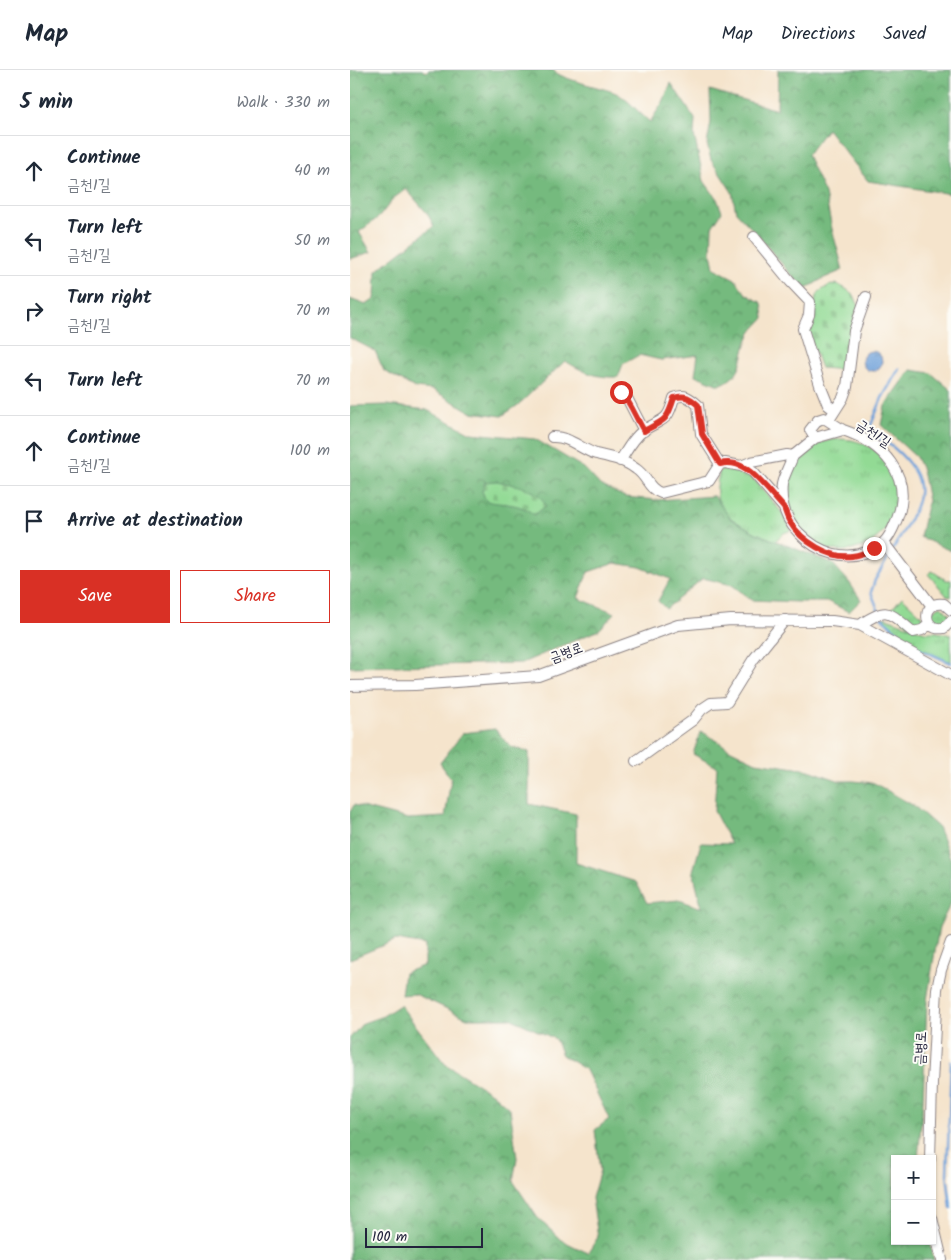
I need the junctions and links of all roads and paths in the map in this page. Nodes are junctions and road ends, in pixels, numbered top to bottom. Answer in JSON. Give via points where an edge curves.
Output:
{"nodes":[{"id":1,"x":754,"y":237,"type":"dead end"},
{"id":2,"x":866,"y":297,"type":"dead end"},
{"id":3,"x":621,"y":392,"type":"dead end"},
{"id":4,"x":835,"y":410,"type":"junction"},
{"id":5,"x":829,"y":420,"type":"junction"},
{"id":6,"x":843,"y":430,"type":"junction"},
{"id":7,"x":644,"y":431,"type":"junction"},
{"id":8,"x":552,"y":437,"type":"dead end"},
{"id":9,"x":815,"y":438,"type":"junction"},
{"id":10,"x":793,"y":456,"type":"junction"},
{"id":11,"x":620,"y":461,"type":"junction"},
{"id":12,"x":720,"y":464,"type":"junction"},
{"id":13,"x":741,"y":466,"type":"junction"},
{"id":14,"x":784,"y":508,"type":"junction"},
{"id":15,"x":888,"y":548,"type":"junction"},
{"id":16,"x":932,"y":606,"type":"junction"},
{"id":17,"x":950,"y":606,"type":"edge"},
{"id":18,"x":785,"y":620,"type":"junction"},
{"id":19,"x":930,"y":624,"type":"junction"},
{"id":20,"x":860,"y":625,"type":"junction"},
{"id":21,"x":950,"y":626,"type":"edge"},
{"id":22,"x":951,"y":675,"type":"edge"},
{"id":23,"x":350,"y":686,"type":"edge"},
{"id":24,"x":636,"y":761,"type":"dead end"},
{"id":25,"x":951,"y":942,"type":"edge"},
{"id":26,"x":930,"y":1155,"type":"edge"},
{"id":27,"x":936,"y":1235,"type":"edge"},
{"id":28,"x":942,"y":1260,"type":"edge"}],
"edges":[{"from":1,"to":4,"type":"street","via":[[810,302],[803,329],[820,385],[828,405]]},
{"from":2,"to":4,"type":"street","via":[[854,331],[847,387]]},
{"from":3,"to":7,"type":"street"},
{"from":4,"to":5,"type":"street"},
{"from":5,"to":6,"type":"street","name":"금천1길"},
{"from":5,"to":9,"type":"street","via":[[818,420],[810,430]]},
{"from":6,"to":9,"type":"street"},
{"from":6,"to":15,"type":"street","name":"금천1길","via":[[861,437],[885,455],[900,479],[903,491]]},
{"from":7,"to":11,"type":"street"},
{"from":7,"to":12,"type":"street","via":[[669,415],[674,398],[680,395],[689,398],[698,405],[702,434]]},
{"from":8,"to":11,"type":"street","via":[[560,437]]},
{"from":9,"to":10,"type":"street"},
{"from":10,"to":13,"type":"street"},
{"from":10,"to":14,"type":"street","via":[[782,484]]},
{"from":11,"to":12,"type":"street","via":[[639,470],[655,492],[661,493],[709,481]]},
{"from":12,"to":13,"type":"street"},
{"from":13,"to":14,"type":"street","via":[[753,472]]},
{"from":14,"to":15,"type":"street","via":[[790,523],[803,538],[831,554],[852,556]]},
{"from":15,"to":16,"type":"street"},
{"from":16,"to":17,"type":"street","via":[[940,603]]},
{"from":16,"to":19,"type":"street","via":[[927,613]]},
{"from":18,"to":20,"type":"street","name":"금병로"},
{"from":18,"to":23,"type":"street","name":"금병로","via":[[731,620],[678,625],[538,676]]},
{"from":18,"to":24,"type":"street","via":[[753,660],[729,699],[711,703]]},
{"from":19,"to":20,"type":"street","via":[[913,632],[894,615],[880,614]]},
{"from":19,"to":21,"type":"street","via":[[940,629]]},
{"from":20,"to":22,"type":"street","name":"금병로"},
{"from":25,"to":26,"type":"street","name":"금병로","via":[[938,989]]},
{"from":27,"to":28,"type":"street"}]}
